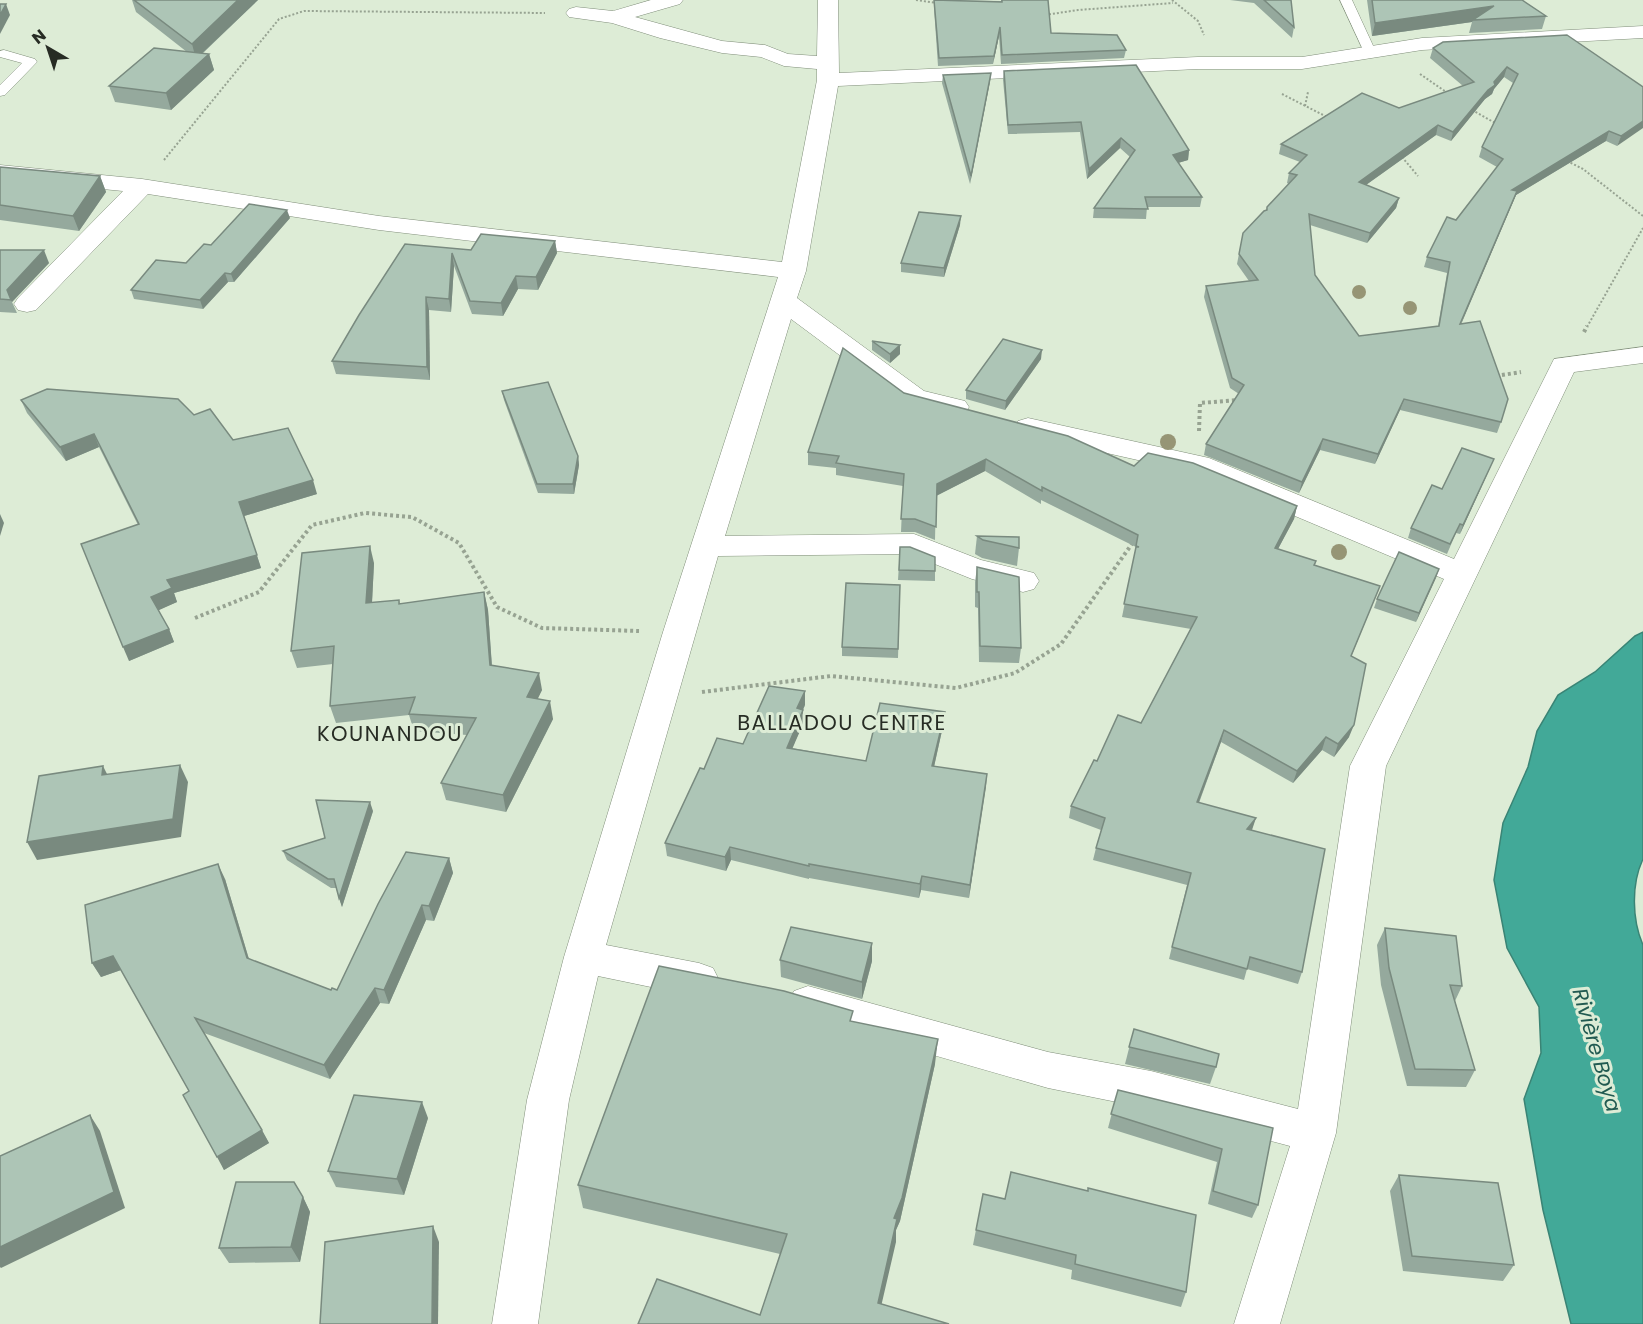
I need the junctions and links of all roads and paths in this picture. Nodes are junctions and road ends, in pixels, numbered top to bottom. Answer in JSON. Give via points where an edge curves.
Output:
{"nodes":[{"id":1,"x":673,"y":0,"type":"edge"},
{"id":2,"x":828,"y":0,"type":"edge"},
{"id":3,"x":916,"y":0,"type":"edge"},
{"id":4,"x":1346,"y":0,"type":"edge"},
{"id":5,"x":1173,"y":2,"type":"edge"},
{"id":6,"x":945,"y":3,"type":"edge"},
{"id":7,"x":576,"y":13,"type":"joint"},
{"id":8,"x":1045,"y":15,"type":"edge"},
{"id":9,"x":614,"y":17,"type":"junction"},
{"id":10,"x":1643,"y":32,"type":"edge"},
{"id":11,"x":1377,"y":51,"type":"junction"},
{"id":12,"x":4,"y":54,"type":"dead end"},
{"id":13,"x":1198,"y":63,"type":"junction"},
{"id":14,"x":1220,"y":63,"type":"junction"},
{"id":15,"x":828,"y":72,"type":"junction"},
{"id":16,"x":0,"y":92,"type":"edge"},
{"id":17,"x":1457,"y":99,"type":"edge"},
{"id":18,"x":1466,"y":106,"type":"edge"},
{"id":19,"x":1336,"y":121,"type":"edge"},
{"id":20,"x":1504,"y":128,"type":"edge"},
{"id":21,"x":1398,"y":152,"type":"edge"},
{"id":22,"x":1563,"y":159,"type":"edge"},
{"id":23,"x":0,"y":172,"type":"edge"},
{"id":24,"x":1418,"y":176,"type":"dead end"},
{"id":25,"x":142,"y":186,"type":"junction"},
{"id":26,"x":1643,"y":216,"type":"edge"},
{"id":27,"x":1643,"y":228,"type":"edge"},
{"id":28,"x":788,"y":286,"type":"junction"},
{"id":29,"x":27,"y":304,"type":"dead end"},
{"id":30,"x":1643,"y":355,"type":"edge"},
{"id":31,"x":1564,"y":365,"type":"junction"},
{"id":32,"x":1485,"y":378,"type":"edge"},
{"id":33,"x":706,"y":546,"type":"junction"},
{"id":34,"x":1461,"y":575,"type":"junction"},
{"id":35,"x":1023,"y":581,"type":"dead end"},
{"id":36,"x":195,"y":618,"type":"dead end"},
{"id":37,"x":679,"y":632,"type":"junction"},
{"id":38,"x":583,"y":957,"type":"junction"},
{"id":39,"x":729,"y":986,"type":"edge"},
{"id":40,"x":774,"y":994,"type":"edge"},
{"id":41,"x":1315,"y":1133,"type":"junction"},
{"id":42,"x":515,"y":1324,"type":"edge"},
{"id":43,"x":1257,"y":1324,"type":"edge"}],
"edges":[{"from":1,"to":9,"type":"street"},
{"from":2,"to":15,"type":"street"},
{"from":3,"to":6,"type":"path"},
{"from":4,"to":11,"type":"lane"},
{"from":5,"to":8,"type":"path"},
{"from":5,"to":13,"type":"path","via":[[1198,21],[1207,42]]},
{"from":7,"to":9,"type":"street"},
{"from":7,"to":25,"type":"path","via":[[304,11],[279,19]]},
{"from":9,"to":15,"type":"street","via":[[722,47],[765,51]]},
{"from":10,"to":11,"type":"street","via":[[1422,44]]},
{"from":11,"to":14,"type":"street","via":[[1302,63]]},
{"from":11,"to":17,"type":"path"},
{"from":12,"to":16,"type":"lane","via":[[31,62]]},
{"from":13,"to":14,"type":"street"},
{"from":13,"to":15,"type":"street"},
{"from":14,"to":19,"type":"path"},
{"from":15,"to":28,"type":"street"},
{"from":18,"to":20,"type":"path"},
{"from":21,"to":24,"type":"path"},
{"from":22,"to":26,"type":"path","via":[[1583,169]]},
{"from":23,"to":25,"type":"street"},
{"from":25,"to":28,"type":"street"},
{"from":25,"to":29,"type":"street"},
{"from":27,"to":31,"type":"path"},
{"from":28,"to":33,"type":"street"},
{"from":28,"to":34,"type":"street","via":[[914,397],[1199,465]]},
{"from":30,"to":31,"type":"street"},
{"from":31,"to":32,"type":"path"},
{"from":31,"to":34,"type":"street"},
{"from":33,"to":35,"type":"street","via":[[914,544],[972,568]]},
{"from":33,"to":37,"type":"street"},
{"from":34,"to":41,"type":"street","via":[[1368,766]]},
{"from":36,"to":37,"type":"path","via":[[259,592],[312,525],[365,513],[411,517],[459,543],[497,607],[542,628]]},
{"from":37,"to":38,"type":"street"},
{"from":38,"to":39,"type":"street"},
{"from":38,"to":42,"type":"street","via":[[548,1100]]},
{"from":40,"to":41,"type":"street","via":[[1048,1070],[1151,1090]]},
{"from":41,"to":43,"type":"street"}]}
